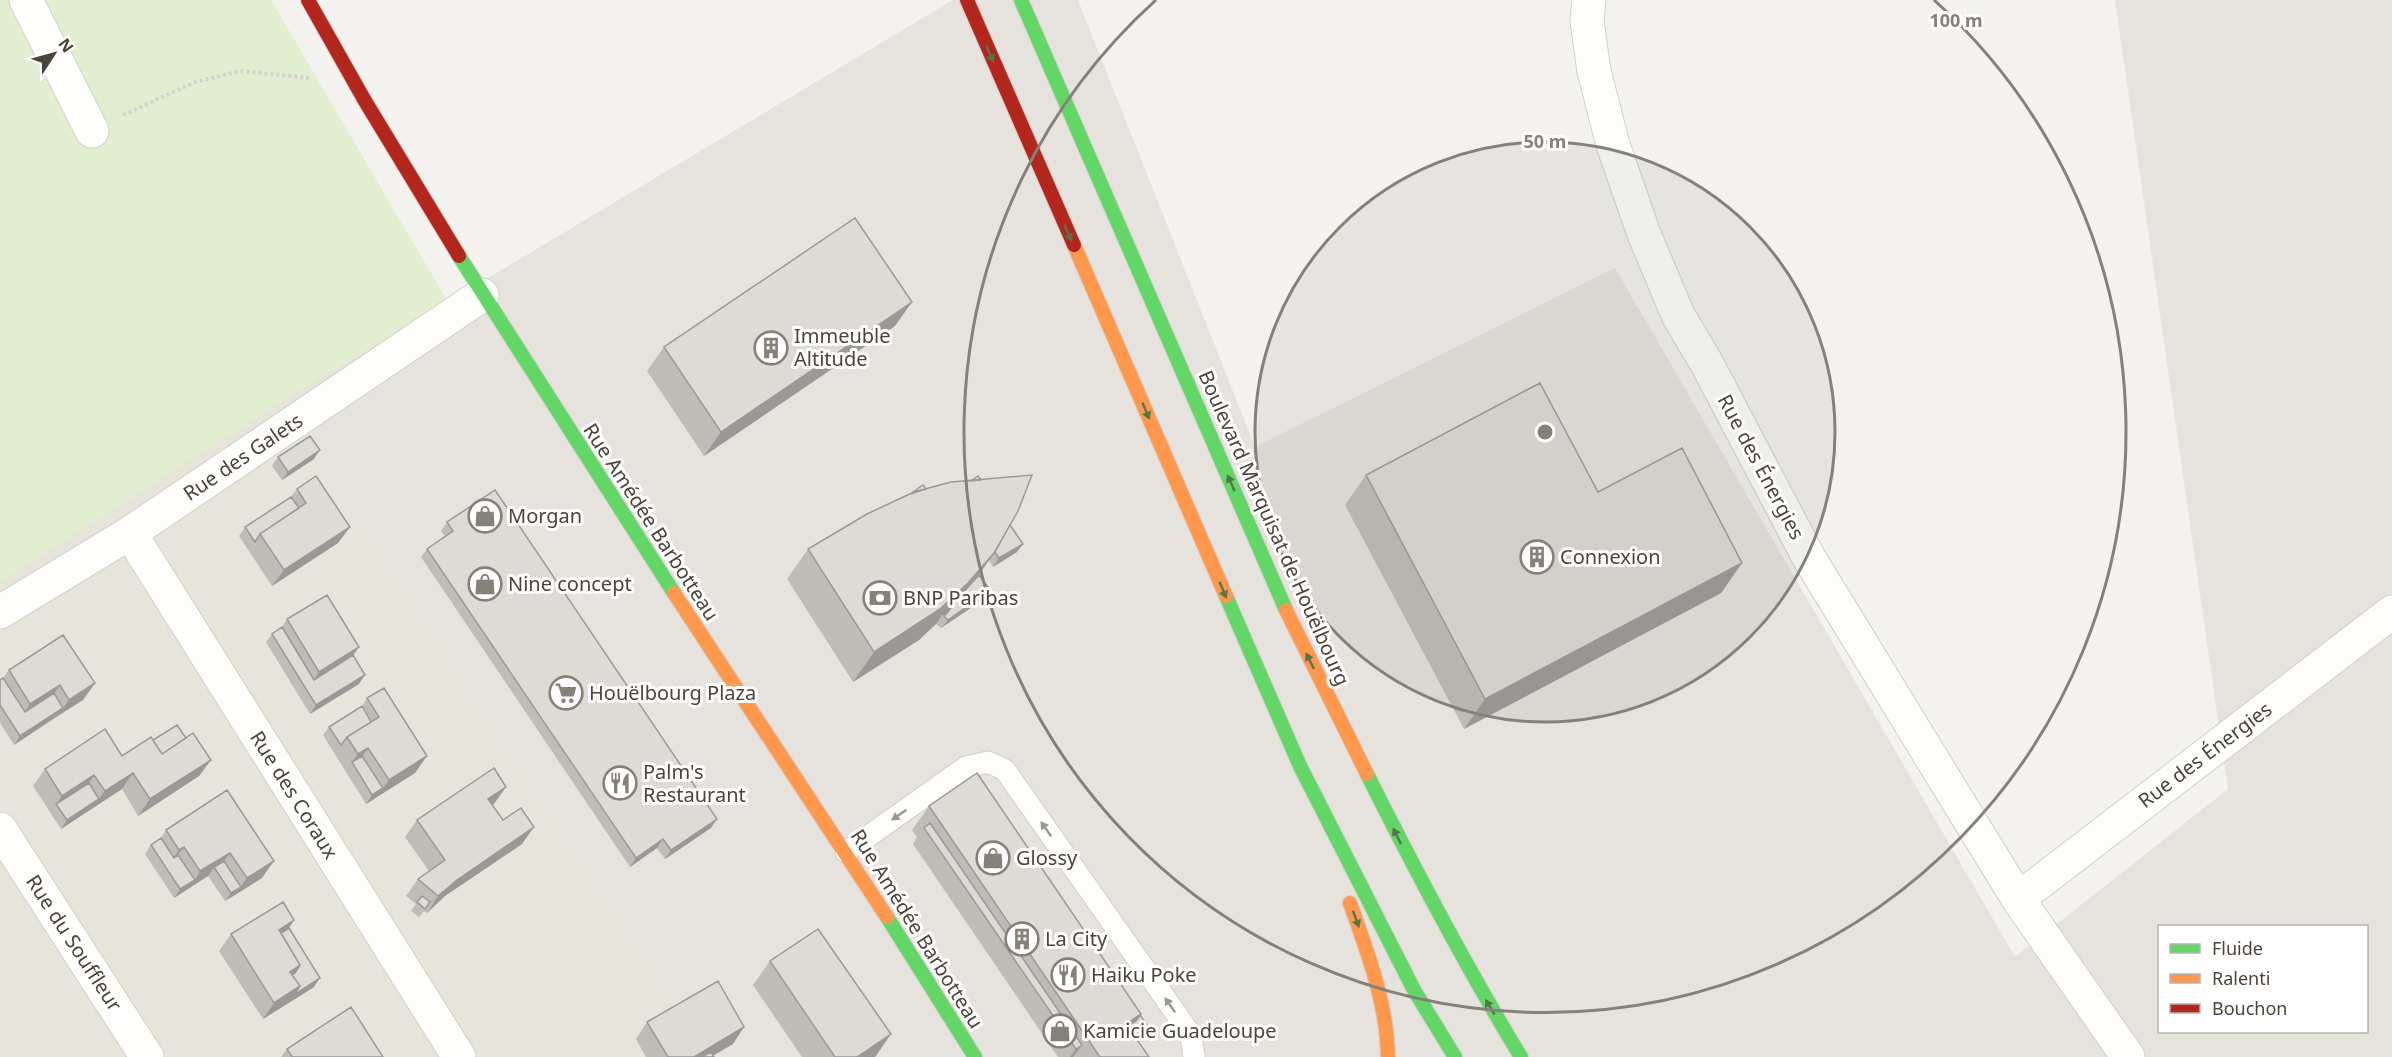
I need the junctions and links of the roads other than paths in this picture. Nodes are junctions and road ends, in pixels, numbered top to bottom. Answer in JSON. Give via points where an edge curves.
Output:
{"nodes":[{"id":1,"x":26,"y":0,"type":"edge"},
{"id":2,"x":308,"y":0,"type":"edge"},
{"id":3,"x":967,"y":0,"type":"edge"},
{"id":4,"x":1021,"y":0,"type":"edge"},
{"id":5,"x":1589,"y":0,"type":"edge"},
{"id":6,"x":92,"y":131,"type":"road end"},
{"id":7,"x":482,"y":295,"type":"junction"},
{"id":8,"x":130,"y":533,"type":"junction"},
{"id":9,"x":0,"y":612,"type":"edge"},
{"id":10,"x":2392,"y":612,"type":"edge"},
{"id":11,"x":1300,"y":766,"type":"junction"},
{"id":12,"x":0,"y":829,"type":"edge"},
{"id":13,"x":846,"y":852,"type":"junction"},
{"id":14,"x":1339,"y":873,"type":"dead end"},
{"id":15,"x":1347,"y":895,"type":"dead end"},
{"id":16,"x":2018,"y":899,"type":"junction"},
{"id":17,"x":456,"y":1056,"type":"edge"},
{"id":18,"x":971,"y":1056,"type":"edge"},
{"id":19,"x":147,"y":1057,"type":"edge"},
{"id":20,"x":1194,"y":1057,"type":"edge"},
{"id":21,"x":1388,"y":1057,"type":"edge"},
{"id":22,"x":1455,"y":1057,"type":"edge"},
{"id":23,"x":1521,"y":1057,"type":"edge"},
{"id":24,"x":2127,"y":1057,"type":"edge"}],
"edges":[{"from":1,"to":6,"type":"street"},
{"from":2,"to":7,"type":"main road","name":"Rue Amédée Barbotteau"},
{"from":3,"to":11,"type":"main road","one_way":true},
{"from":23,"to":4,"type":"main road","name":"Boulevard Marquisat de Houëlbourg","one_way":true,"via":[[1412,864],[1295,631]]},
{"from":5,"to":16,"type":"street","name":"Rue des Énergies","via":[[1587,21],[1594,71],[1613,144],[1644,234],[1678,315],[1809,558]]},
{"from":7,"to":8,"type":"street","name":"Rue des Galets"},
{"from":7,"to":13,"type":"main road","name":"Rue Amédée Barbotteau"},
{"from":8,"to":9,"type":"street","name":"Rue des Galets"},
{"from":8,"to":17,"type":"street","name":"Rue des Coraux"},
{"from":10,"to":16,"type":"street","name":"Rue des Énergies"},
{"from":11,"to":14,"type":"main road"},
{"from":11,"to":22,"type":"main road","via":[[1414,990]]},
{"from":12,"to":19,"type":"street","name":"Rue du Souffleur"},
{"from":13,"to":18,"type":"main road","name":"Rue Amédée Barbotteau"},
{"from":20,"to":13,"type":"lane","one_way":true,"via":[[1191,1035],[1005,770],[988,762],[966,767]]},
{"from":15,"to":21,"type":"main road","one_way":true,"via":[[1370,959],[1389,1032]]},
{"from":16,"to":24,"type":"street","name":"Rue des Énergies"}]}
